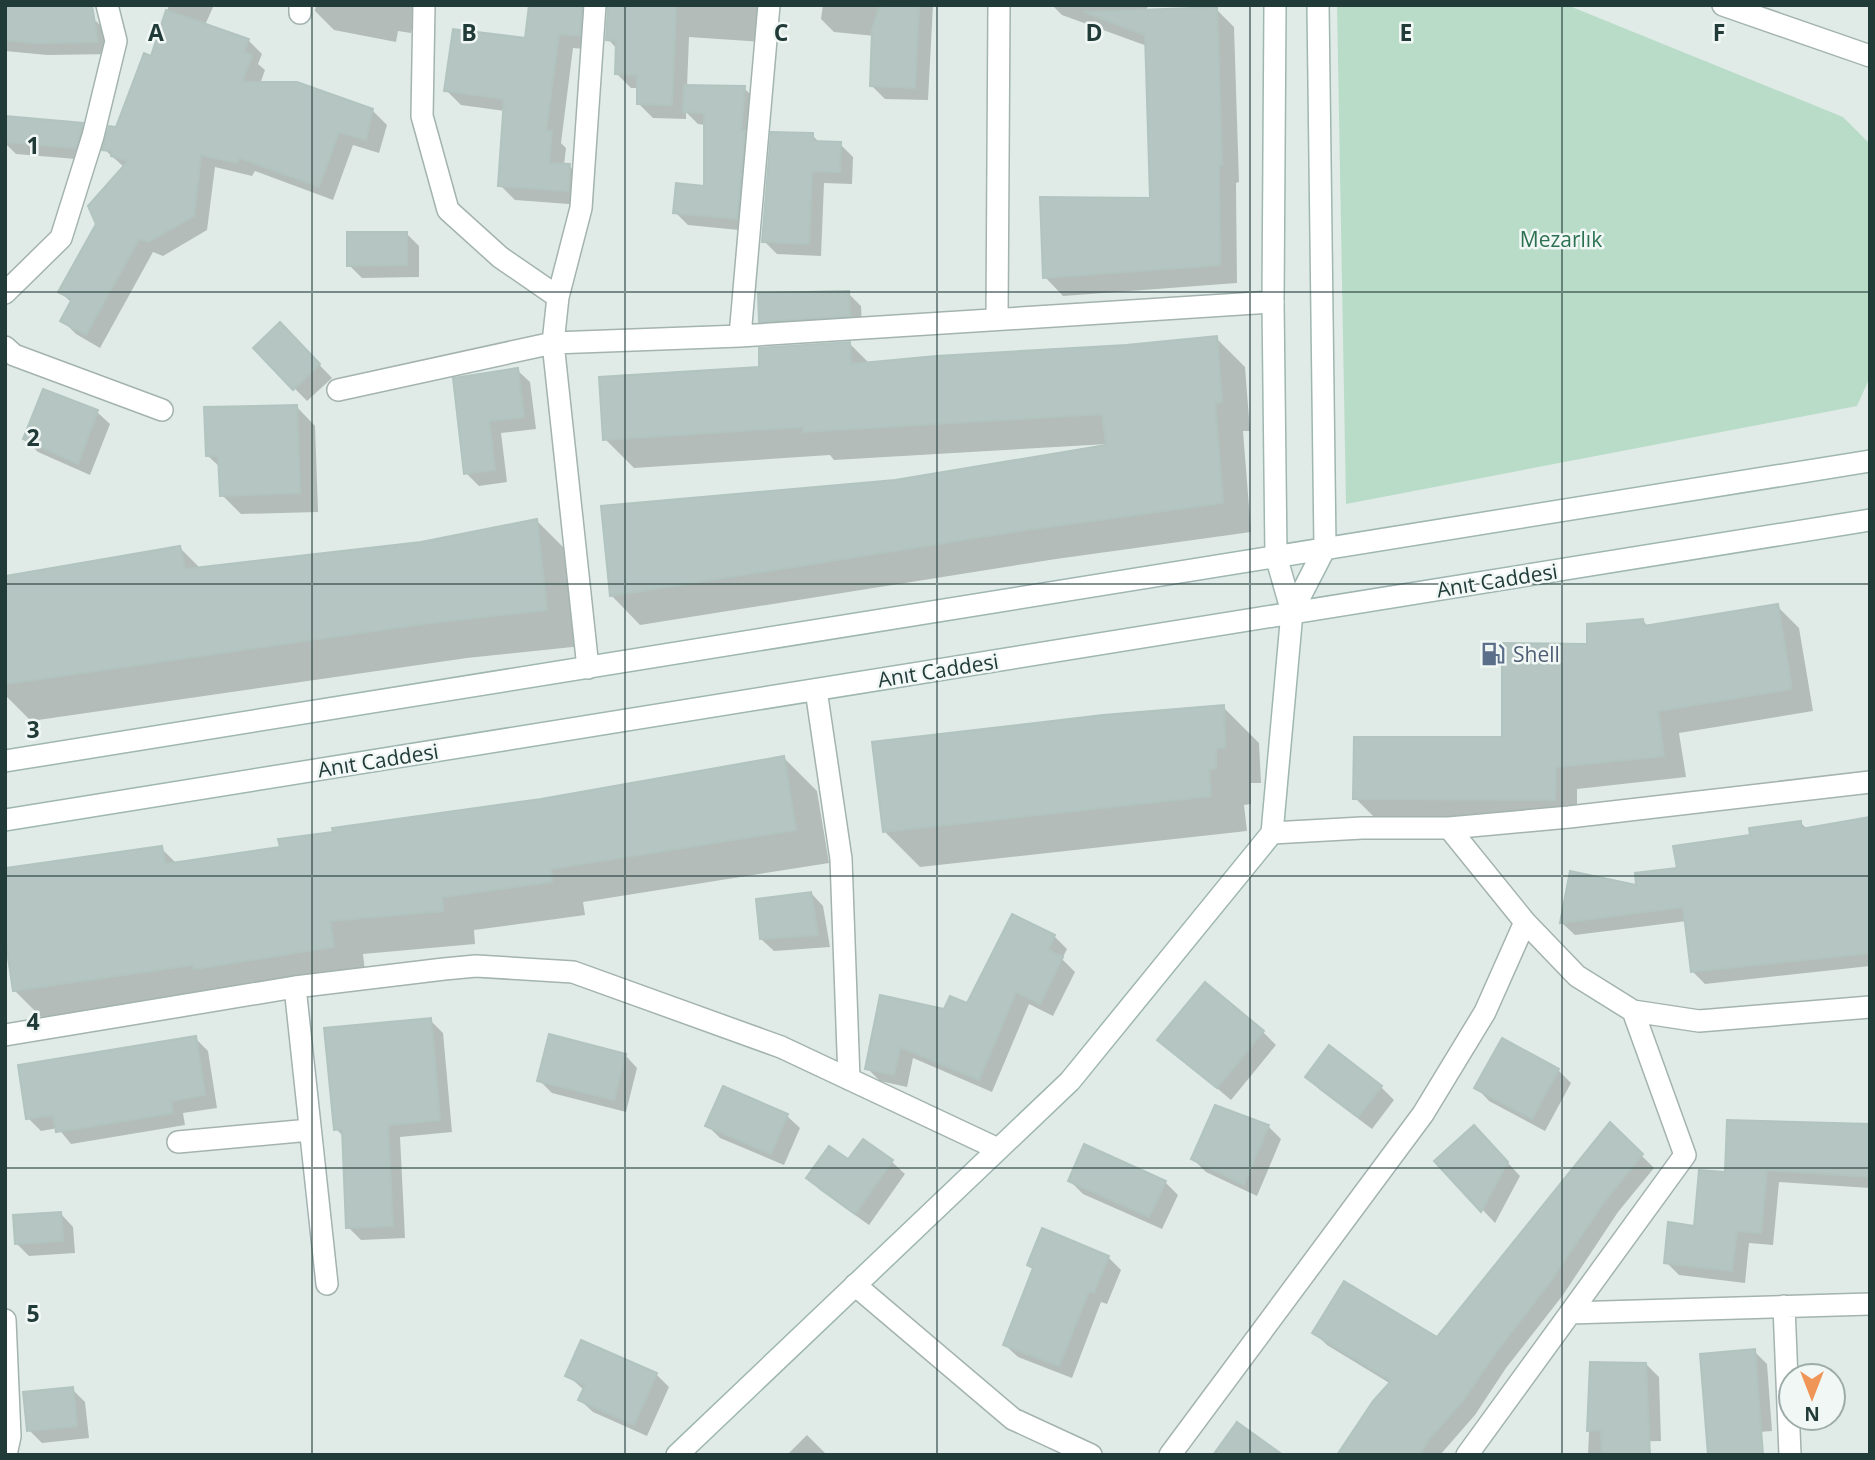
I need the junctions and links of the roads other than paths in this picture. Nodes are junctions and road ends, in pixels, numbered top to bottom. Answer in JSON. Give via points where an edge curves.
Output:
{"nodes":[{"id":1,"x":107,"y":5,"type":"edge"},
{"id":2,"x":424,"y":5,"type":"edge"},
{"id":3,"x":595,"y":5,"type":"edge"},
{"id":4,"x":769,"y":5,"type":"edge"},
{"id":5,"x":999,"y":5,"type":"edge"},
{"id":6,"x":1275,"y":5,"type":"edge"},
{"id":7,"x":1318,"y":5,"type":"edge"},
{"id":8,"x":1723,"y":5,"type":"edge"},
{"id":9,"x":1870,"y":56,"type":"edge"},
{"id":10,"x":5,"y":293,"type":"edge"},
{"id":11,"x":558,"y":298,"type":"junction"},
{"id":12,"x":1273,"y":302,"type":"junction"},
{"id":13,"x":997,"y":318,"type":"junction"},
{"id":14,"x":740,"y":336,"type":"junction"},
{"id":15,"x":553,"y":342,"type":"junction"},
{"id":16,"x":5,"y":347,"type":"edge"},
{"id":17,"x":338,"y":390,"type":"dead end"},
{"id":18,"x":162,"y":410,"type":"dead end"},
{"id":19,"x":1870,"y":461,"type":"edge"},
{"id":20,"x":1870,"y":520,"type":"edge"},
{"id":21,"x":1325,"y":548,"type":"junction"},
{"id":22,"x":1276,"y":556,"type":"junction"},
{"id":23,"x":1292,"y":612,"type":"junction"},
{"id":24,"x":588,"y":668,"type":"junction"},
{"id":25,"x":816,"y":690,"type":"junction"},
{"id":26,"x":5,"y":761,"type":"edge"},
{"id":27,"x":1870,"y":782,"type":"edge"},
{"id":28,"x":5,"y":820,"type":"edge"},
{"id":29,"x":1449,"y":828,"type":"junction"},
{"id":30,"x":1272,"y":833,"type":"junction"},
{"id":31,"x":1525,"y":922,"type":"junction"},
{"id":32,"x":295,"y":987,"type":"junction"},
{"id":33,"x":1870,"y":1007,"type":"edge"},
{"id":34,"x":1633,"y":1011,"type":"junction"},
{"id":35,"x":5,"y":1035,"type":"edge"},
{"id":36,"x":849,"y":1079,"type":"junction"},
{"id":37,"x":310,"y":1129,"type":"junction"},
{"id":38,"x":178,"y":1142,"type":"dead end"},
{"id":39,"x":998,"y":1149,"type":"junction"},
{"id":40,"x":327,"y":1284,"type":"dead end"},
{"id":41,"x":855,"y":1285,"type":"junction"},
{"id":42,"x":1870,"y":1304,"type":"edge"},
{"id":43,"x":1784,"y":1307,"type":"junction"},
{"id":44,"x":1570,"y":1313,"type":"junction"},
{"id":45,"x":5,"y":1320,"type":"edge"},
{"id":46,"x":6,"y":1455,"type":"edge"},
{"id":47,"x":677,"y":1455,"type":"edge"},
{"id":48,"x":1091,"y":1455,"type":"edge"},
{"id":49,"x":1170,"y":1455,"type":"edge"},
{"id":50,"x":1467,"y":1455,"type":"edge"},
{"id":51,"x":1790,"y":1455,"type":"edge"}],
"edges":[{"from":1,"to":10,"type":"street","via":[[116,41],[61,238]]},
{"from":2,"to":11,"type":"street","via":[[422,116],[448,210],[500,257]]},
{"from":3,"to":11,"type":"street","via":[[581,208]]},
{"from":4,"to":14,"type":"street"},
{"from":5,"to":13,"type":"street"},
{"from":6,"to":12,"type":"street"},
{"from":7,"to":21,"type":"street"},
{"from":8,"to":9,"type":"street"},
{"from":11,"to":15,"type":"street"},
{"from":12,"to":13,"type":"street"},
{"from":12,"to":22,"type":"street"},
{"from":13,"to":14,"type":"street"},
{"from":14,"to":15,"type":"street"},
{"from":15,"to":17,"type":"street"},
{"from":15,"to":24,"type":"street"},
{"from":16,"to":18,"type":"street","via":[[15,355]]},
{"from":19,"to":21,"type":"street"},
{"from":20,"to":23,"type":"street","name":"Anıt Caddesi"},
{"from":21,"to":22,"type":"street"},
{"from":21,"to":23,"type":"street"},
{"from":22,"to":23,"type":"street"},
{"from":22,"to":24,"type":"street"},
{"from":23,"to":25,"type":"street","name":"Anıt Caddesi"},
{"from":23,"to":30,"type":"street"},
{"from":24,"to":26,"type":"street"},
{"from":25,"to":28,"type":"street","name":"Anıt Caddesi"},
{"from":25,"to":36,"type":"street","via":[[841,859]]},
{"from":27,"to":29,"type":"street"},
{"from":29,"to":30,"type":"street"},
{"from":29,"to":31,"type":"street"},
{"from":30,"to":39,"type":"street","via":[[1070,1081]]},
{"from":31,"to":34,"type":"street","via":[[1577,976]]},
{"from":31,"to":49,"type":"street","via":[[1485,1012],[1423,1114]]},
{"from":32,"to":35,"type":"street"},
{"from":32,"to":36,"type":"street","via":[[476,966],[573,972],[781,1047]]},
{"from":32,"to":37,"type":"street"},
{"from":33,"to":34,"type":"street","via":[[1699,1021]]},
{"from":34,"to":44,"type":"street","via":[[1685,1155]]},
{"from":36,"to":39,"type":"street"},
{"from":37,"to":38,"type":"street"},
{"from":37,"to":40,"type":"street"},
{"from":39,"to":41,"type":"street"},
{"from":41,"to":47,"type":"street"},
{"from":41,"to":48,"type":"street","via":[[1013,1419]]},
{"from":42,"to":43,"type":"street"},
{"from":43,"to":44,"type":"street"},
{"from":43,"to":51,"type":"street"},
{"from":44,"to":50,"type":"street"},
{"from":45,"to":46,"type":"street","via":[[10,1436]]}]}
